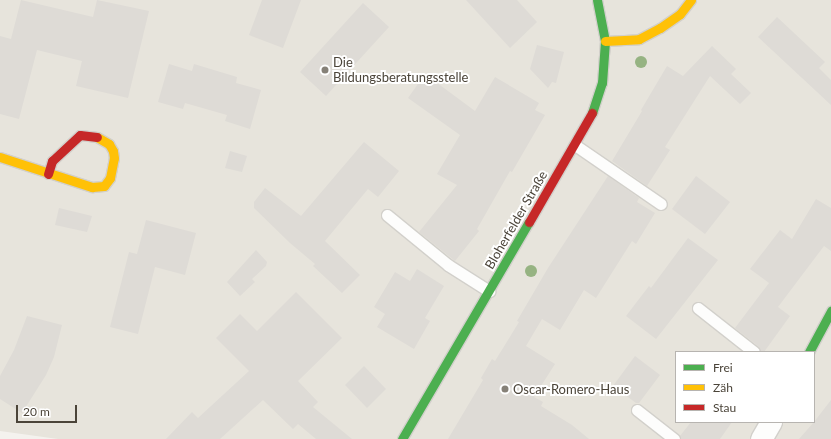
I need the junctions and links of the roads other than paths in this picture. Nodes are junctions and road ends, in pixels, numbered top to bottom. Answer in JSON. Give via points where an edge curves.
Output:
{"nodes":[{"id":1,"x":597,"y":0,"type":"edge"},
{"id":2,"x":691,"y":0,"type":"edge"},
{"id":3,"x":605,"y":41,"type":"junction"},
{"id":4,"x":575,"y":145,"type":"junction"},
{"id":5,"x":0,"y":157,"type":"edge"},
{"id":6,"x":48,"y":174,"type":"junction"},
{"id":7,"x":661,"y":204,"type":"dead end"},
{"id":8,"x":387,"y":215,"type":"dead end"},
{"id":9,"x":489,"y":291,"type":"junction"},
{"id":10,"x":698,"y":308,"type":"dead end"},
{"id":11,"x":831,"y":311,"type":"edge"},
{"id":12,"x":753,"y":351,"type":"edge"},
{"id":13,"x":810,"y":351,"type":"edge"},
{"id":14,"x":637,"y":410,"type":"dead end"},
{"id":15,"x":770,"y":423,"type":"edge"},
{"id":16,"x":402,"y":439,"type":"edge"},
{"id":17,"x":674,"y":439,"type":"edge"},
{"id":18,"x":762,"y":439,"type":"edge"}],
"edges":[{"from":1,"to":3,"type":"street","name":"Bloherfelder Straße"},
{"from":2,"to":3,"type":"street","via":[[680,14],[639,39]]},
{"from":3,"to":4,"type":"street","name":"Bloherfelder Straße","via":[[605,62],[595,107]]},
{"from":4,"to":7,"type":"lane"},
{"from":4,"to":9,"type":"street","name":"Bloherfelder Straße"},
{"from":5,"to":6,"type":"street"},
{"from":6,"to":6,"type":"street","via":[[52,162],[80,135],[95,135],[109,144],[114,151],[110,178],[104,186],[92,187]]},
{"from":8,"to":9,"type":"lane","via":[[448,265]]},
{"from":9,"to":16,"type":"street","name":"Bloherfelder Straße"},
{"from":10,"to":12,"type":"lane"},
{"from":11,"to":13,"type":"street"},
{"from":14,"to":17,"type":"lane"},
{"from":15,"to":18,"type":"street"}]}
